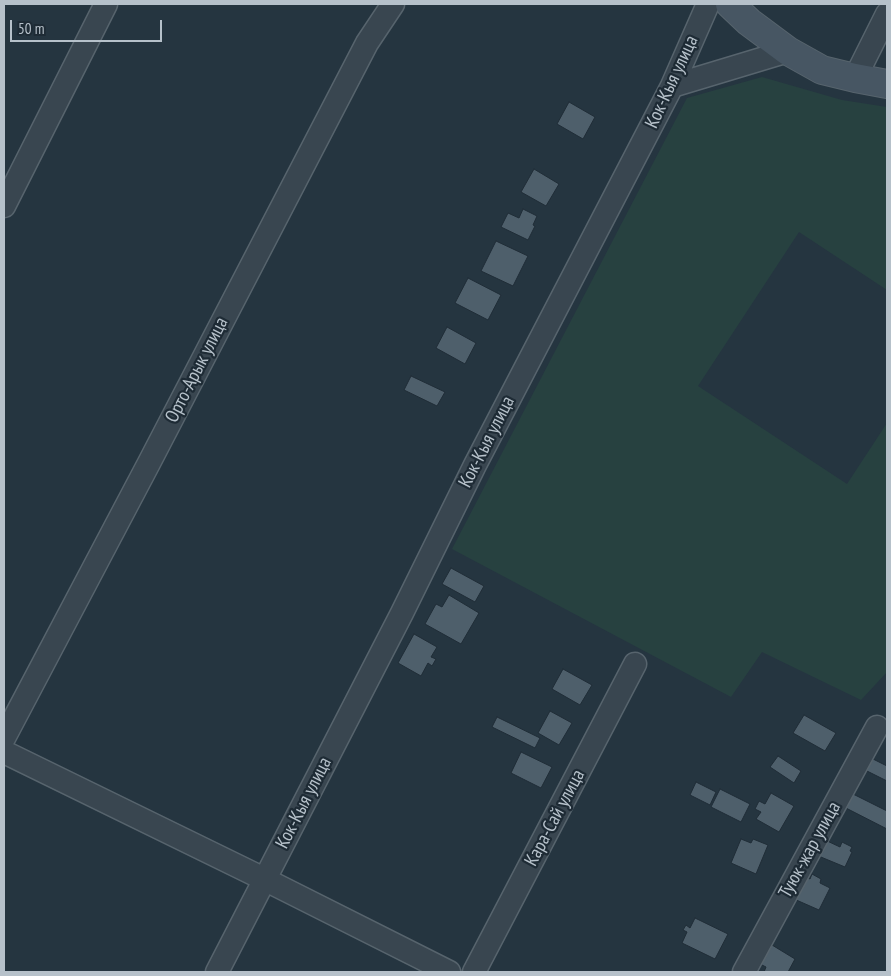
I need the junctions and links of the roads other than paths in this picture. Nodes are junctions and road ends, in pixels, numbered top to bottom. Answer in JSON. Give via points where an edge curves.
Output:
{"nodes":[{"id":1,"x":106,"y":4,"type":"edge"},
{"id":2,"x":394,"y":4,"type":"edge"},
{"id":3,"x":708,"y":4,"type":"edge"},
{"id":4,"x":730,"y":4,"type":"edge"},
{"id":5,"x":887,"y":14,"type":"edge"},
{"id":6,"x":788,"y":51,"type":"junction"},
{"id":7,"x":855,"y":78,"type":"junction"},
{"id":8,"x":887,"y":84,"type":"edge"},
{"id":9,"x":672,"y":86,"type":"junction"},
{"id":10,"x":4,"y":206,"type":"edge"},
{"id":11,"x":635,"y":664,"type":"dead end"},
{"id":12,"x":877,"y":727,"type":"dead end"},
{"id":13,"x":4,"y":738,"type":"edge"},
{"id":14,"x":4,"y":752,"type":"edge"},
{"id":15,"x":264,"y":879,"type":"junction"},
{"id":16,"x":217,"y":972,"type":"edge"},
{"id":17,"x":449,"y":972,"type":"edge"},
{"id":18,"x":474,"y":972,"type":"edge"},
{"id":19,"x":744,"y":972,"type":"edge"}],
"edges":[{"from":1,"to":10,"type":"street"},
{"from":2,"to":13,"type":"street","name":"Орто-Арык улица","via":[[367,43]]},
{"from":3,"to":9,"type":"street","name":"Кок-Кыя улица"},
{"from":4,"to":6,"type":"street"},
{"from":5,"to":7,"type":"street"},
{"from":6,"to":7,"type":"street","via":[[822,70]]},
{"from":6,"to":9,"type":"street"},
{"from":7,"to":8,"type":"street"},
{"from":9,"to":15,"type":"street","name":"Кок-Кыя улица"},
{"from":11,"to":18,"type":"street","name":"Кара-Сай улица"},
{"from":12,"to":19,"type":"street","name":"Туюк-жар улица"},
{"from":14,"to":15,"type":"street"},
{"from":15,"to":16,"type":"street","name":"Кок-Кыя улица"},
{"from":15,"to":17,"type":"street"}]}
